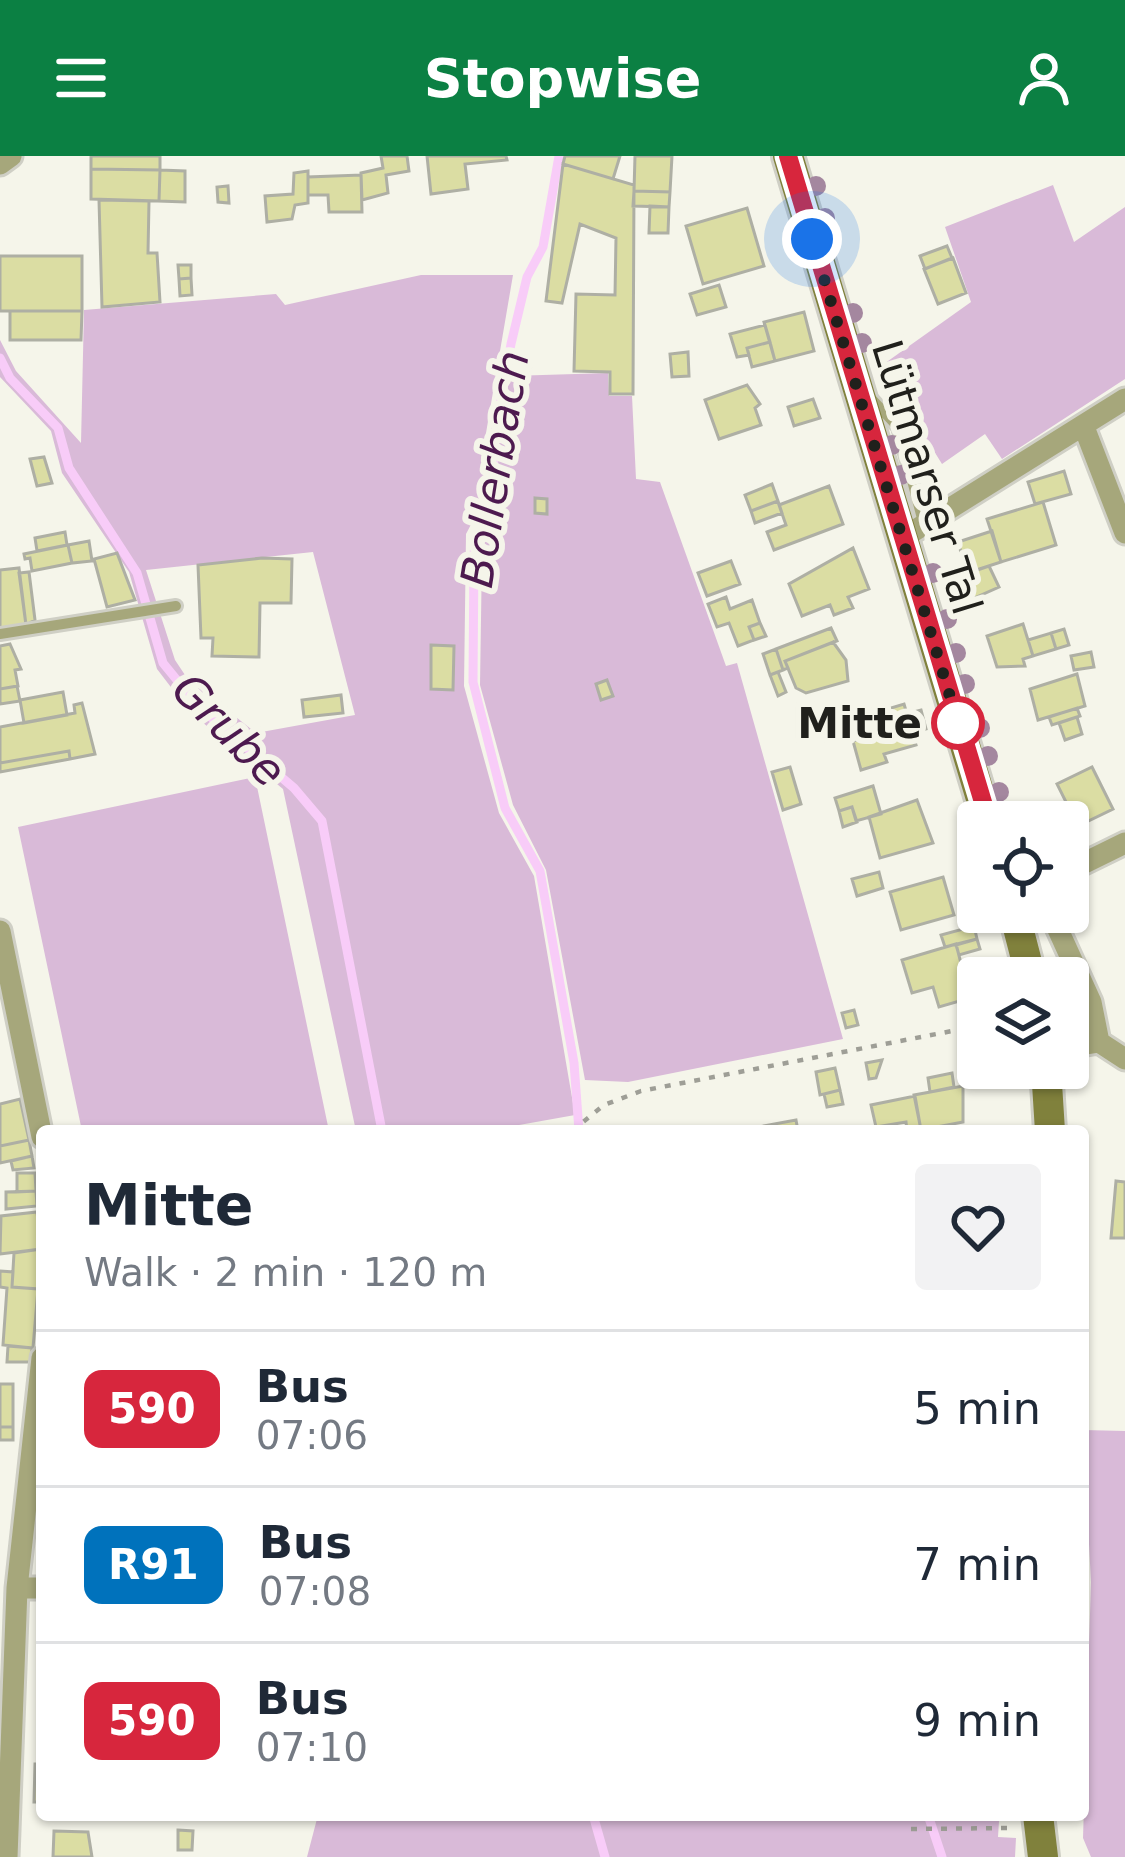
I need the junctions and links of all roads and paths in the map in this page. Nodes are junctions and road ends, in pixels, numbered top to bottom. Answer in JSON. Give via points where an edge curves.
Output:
{"nodes":[{"id":1,"x":11,"y":156,"type":"edge"},
{"id":2,"x":788,"y":156,"type":"edge"},
{"id":3,"x":0,"y":164,"type":"edge"},
{"id":4,"x":1125,"y":399,"type":"edge"},
{"id":5,"x":1084,"y":427,"type":"junction"},
{"id":6,"x":1125,"y":533,"type":"edge"},
{"id":7,"x":912,"y":534,"type":"junction"},
{"id":8,"x":176,"y":606,"type":"dead end"},
{"id":9,"x":0,"y":634,"type":"edge"},
{"id":10,"x":982,"y":801,"type":"edge"},
{"id":11,"x":1125,"y":843,"type":"edge"},
{"id":12,"x":1089,"y":861,"type":"edge"},
{"id":13,"x":0,"y":931,"type":"edge"},
{"id":14,"x":1060,"y":933,"type":"edge"},
{"id":15,"x":957,"y":1030,"type":"edge"},
{"id":16,"x":1099,"y":1042,"type":"junction"},
{"id":17,"x":1089,"y":1044,"type":"edge"},
{"id":18,"x":1125,"y":1058,"type":"edge"},
{"id":19,"x":1047,"y":1089,"type":"edge"},
{"id":20,"x":40,"y":1125,"type":"edge"},
{"id":21,"x":579,"y":1125,"type":"edge"},
{"id":22,"x":1050,"y":1125,"type":"edge"},
{"id":23,"x":36,"y":1413,"type":"edge"},
{"id":24,"x":17,"y":1588,"type":"junction"},
{"id":25,"x":36,"y":1588,"type":"edge"},
{"id":26,"x":3,"y":1800,"type":"edge"},
{"id":27,"x":911,"y":1829,"type":"dead end"},
{"id":28,"x":1044,"y":1834,"type":"edge"},
{"id":29,"x":7,"y":1857,"type":"edge"}],
"edges":[{"from":1,"to":3,"type":"street"},
{"from":2,"to":7,"type":"main road","name":"Lütmarser Tal","via":[[856,386]]},
{"from":4,"to":5,"type":"street"},
{"from":5,"to":6,"type":"street"},
{"from":5,"to":7,"type":"street"},
{"from":7,"to":10,"type":"main road","name":"Lütmarser Tal"},
{"from":8,"to":9,"type":"lane"},
{"from":11,"to":12,"type":"street"},
{"from":13,"to":20,"type":"street"},
{"from":14,"to":16,"type":"street","via":[[1091,1002]]},
{"from":15,"to":21,"type":"path","via":[[640,1091]]},
{"from":16,"to":17,"type":"street"},
{"from":16,"to":18,"type":"street"},
{"from":19,"to":22,"type":"main road"},
{"from":23,"to":24,"type":"street"},
{"from":24,"to":25,"type":"street"},
{"from":24,"to":26,"type":"street"},
{"from":26,"to":29,"type":"street"},
{"from":27,"to":28,"type":"path"}]}
